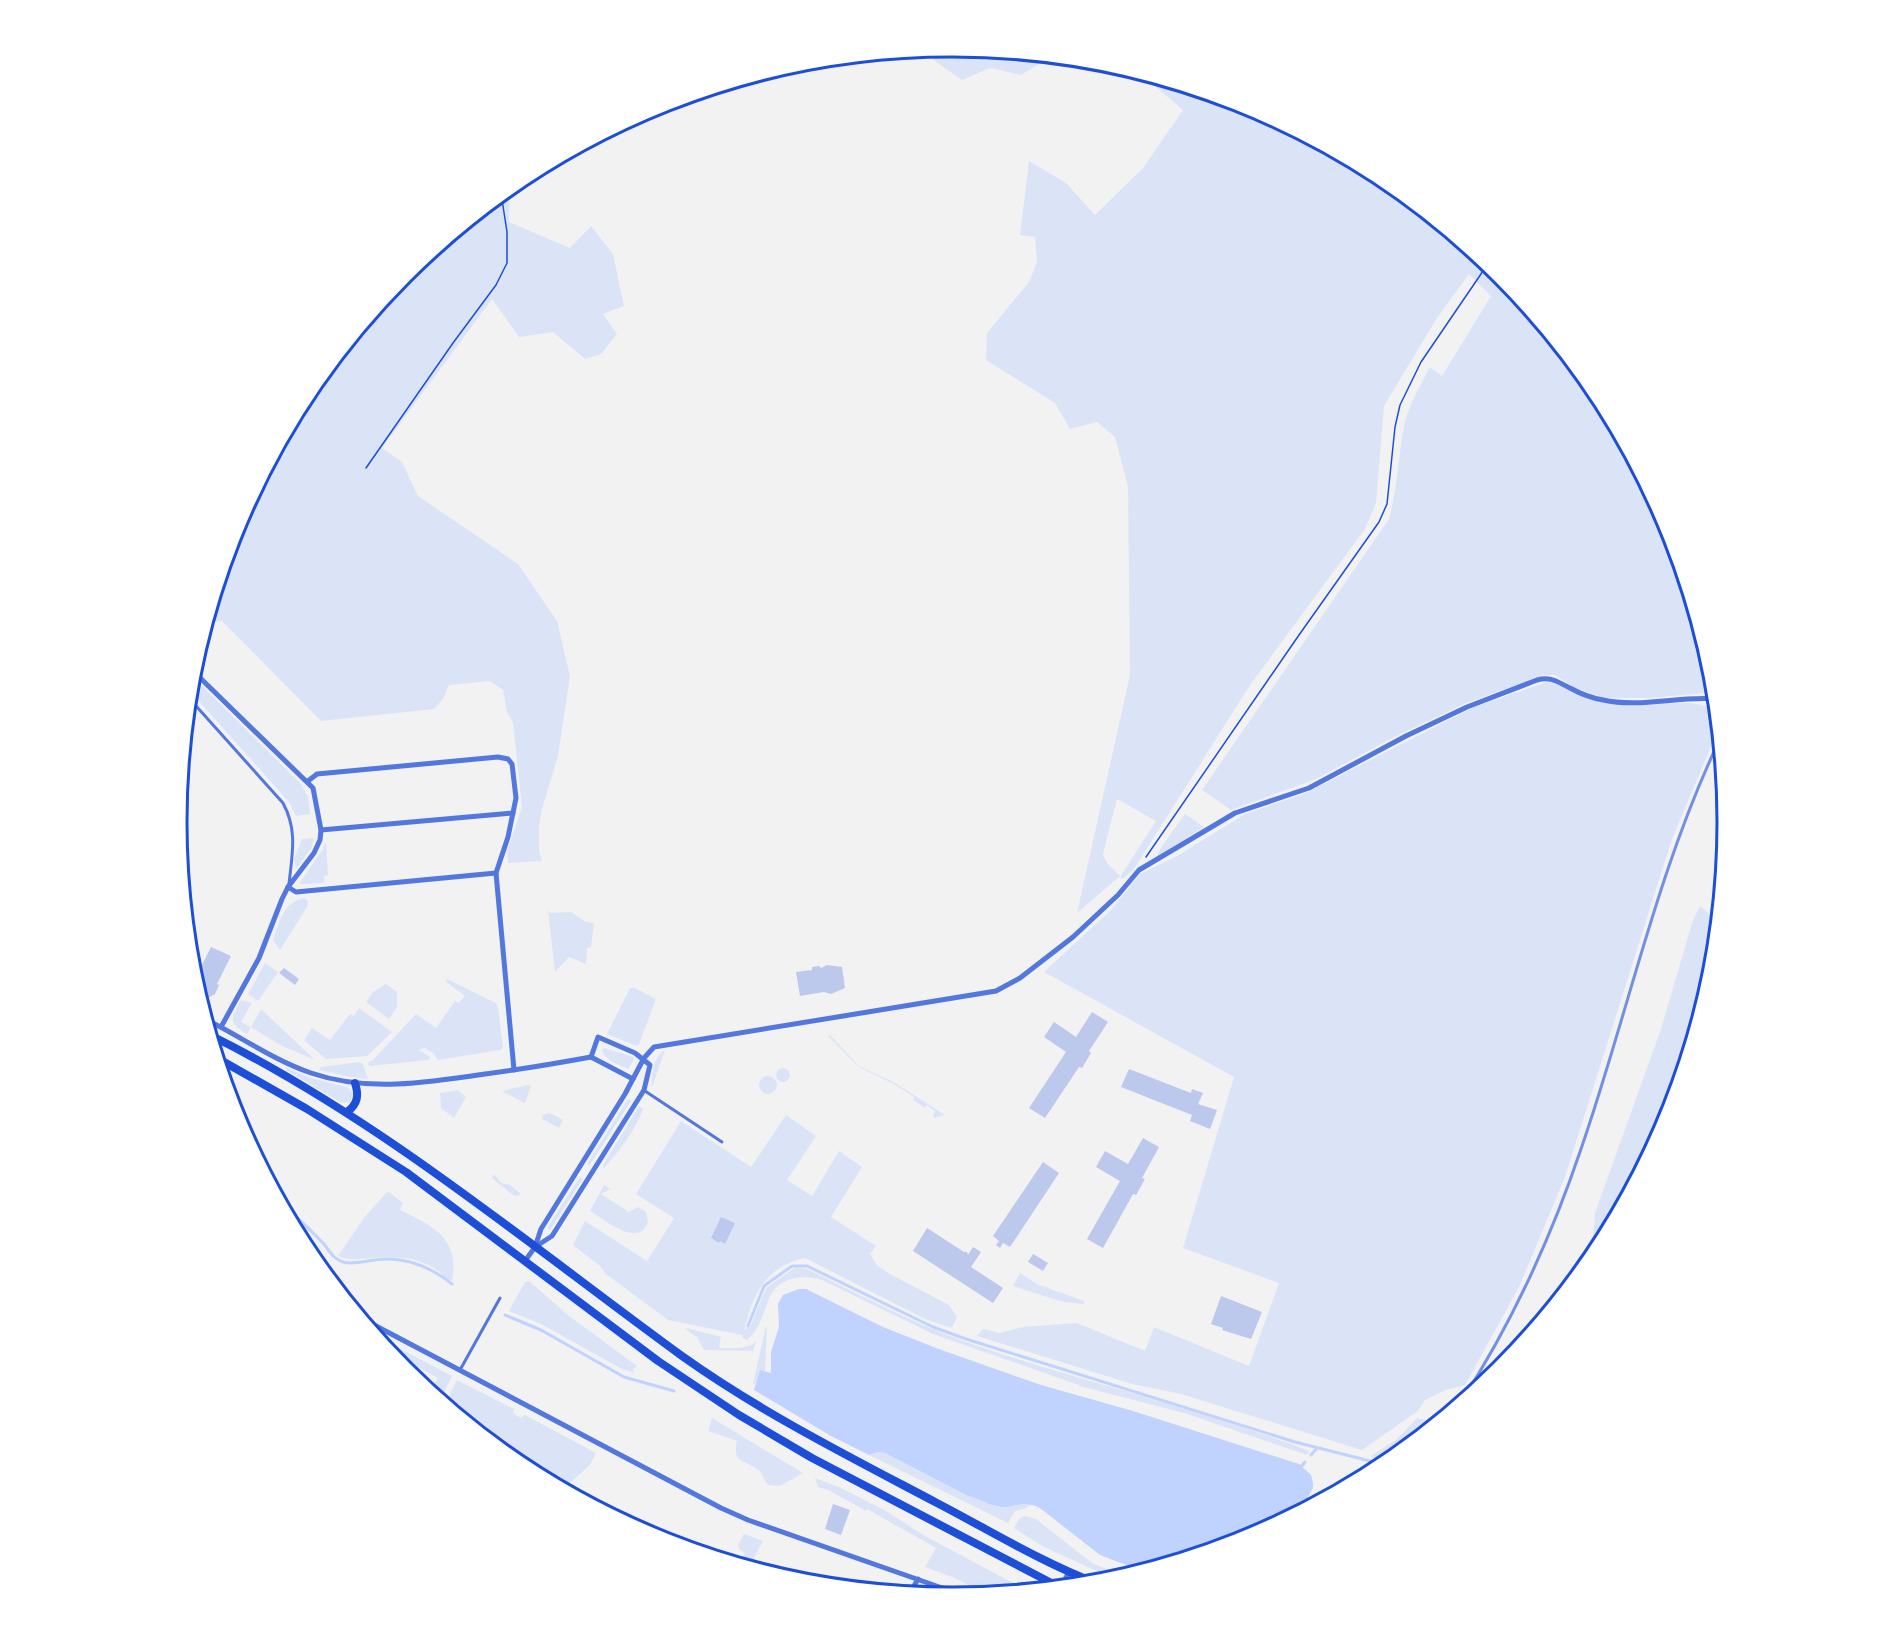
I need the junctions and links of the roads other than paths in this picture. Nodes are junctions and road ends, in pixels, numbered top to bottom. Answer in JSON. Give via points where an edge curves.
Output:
{"nodes":[{"id":1,"x":200,"y":678,"type":"edge"},
{"id":2,"x":1706,"y":698,"type":"edge"},
{"id":3,"x":196,"y":705,"type":"edge"},
{"id":4,"x":308,"y":781,"type":"junction"},
{"id":5,"x":513,"y":813,"type":"junction"},
{"id":6,"x":321,"y":830,"type":"junction"},
{"id":7,"x":496,"y":873,"type":"junction"},
{"id":8,"x":288,"y":887,"type":"junction"},
{"id":9,"x":214,"y":1024,"type":"edge"},
{"id":10,"x":221,"y":1027,"type":"junction"},
{"id":11,"x":219,"y":1040,"type":"edge"},
{"id":12,"x":591,"y":1057,"type":"junction"},
{"id":13,"x":644,"y":1058,"type":"junction"},
{"id":14,"x":225,"y":1063,"type":"edge"},
{"id":15,"x":514,"y":1070,"type":"junction"},
{"id":16,"x":633,"y":1079,"type":"junction"},
{"id":17,"x":355,"y":1083,"type":"junction"},
{"id":18,"x":644,"y":1090,"type":"junction"},
{"id":19,"x":347,"y":1112,"type":"junction"},
{"id":20,"x":722,"y":1142,"type":"dead end"},
{"id":21,"x":581,"y":1166,"type":"junction"},
{"id":22,"x":591,"y":1172,"type":"junction"},
{"id":23,"x":535,"y":1247,"type":"junction"},
{"id":24,"x":525,"y":1261,"type":"junction"},
{"id":25,"x":500,"y":1298,"type":"dead end"},
{"id":26,"x":376,"y":1326,"type":"edge"},
{"id":27,"x":460,"y":1370,"type":"junction"},
{"id":28,"x":1069,"y":1572,"type":"junction"},
{"id":29,"x":1078,"y":1576,"type":"edge"},
{"id":30,"x":1066,"y":1578,"type":"edge"},
{"id":31,"x":918,"y":1580,"type":"junction"},
{"id":32,"x":1047,"y":1580,"type":"edge"},
{"id":33,"x":915,"y":1586,"type":"edge"},
{"id":34,"x":937,"y":1586,"type":"edge"}],
"edges":[{"from":1,"to":4,"type":"street"},
{"from":2,"to":13,"type":"street","via":[[1614,702],[1549,678],[1537,680],[1467,707],[1309,788],[1235,813],[1138,870],[1118,895],[1073,937],[1020,978],[996,991],[654,1047]]},
{"from":3,"to":8,"type":"lane","via":[[290,815],[294,835]]},
{"from":4,"to":5,"type":"street","via":[[317,774],[498,757],[512,764],[516,798]]},
{"from":4,"to":6,"type":"street","via":[[314,788]]},
{"from":5,"to":6,"type":"street"},
{"from":5,"to":7,"type":"street"},
{"from":6,"to":8,"type":"street","via":[[314,853]]},
{"from":7,"to":8,"type":"street","via":[[296,892]]},
{"from":7,"to":15,"type":"street"},
{"from":8,"to":10,"type":"street","via":[[259,958]]},
{"from":9,"to":10,"type":"street"},
{"from":10,"to":17,"type":"street","via":[[296,1067]]},
{"from":11,"to":19,"type":"main road"},
{"from":12,"to":13,"type":"street","via":[[598,1037]]},
{"from":12,"to":15,"type":"street"},
{"from":12,"to":16,"type":"street"},
{"from":13,"to":16,"type":"street"},
{"from":13,"to":18,"type":"street","via":[[650,1065]]},
{"from":14,"to":24,"type":"main road","via":[[358,1140]]},
{"from":15,"to":17,"type":"street","via":[[400,1085]]},
{"from":16,"to":21,"type":"street"},
{"from":17,"to":19,"type":"main road","via":[[358,1098]]},
{"from":18,"to":20,"type":"lane"},
{"from":18,"to":22,"type":"street"},
{"from":19,"to":23,"type":"main road"},
{"from":21,"to":22,"type":"street"},
{"from":21,"to":23,"type":"street","via":[[541,1229]]},
{"from":22,"to":23,"type":"street","via":[[552,1236]]},
{"from":23,"to":24,"type":"street"},
{"from":23,"to":28,"type":"main road","via":[[685,1358],[777,1417]]},
{"from":24,"to":32,"type":"main road","via":[[658,1361],[739,1415],[812,1458]]},
{"from":25,"to":27,"type":"lane"},
{"from":26,"to":27,"type":"street"},
{"from":27,"to":31,"type":"street","via":[[721,1508]]},
{"from":28,"to":29,"type":"main road"},
{"from":28,"to":30,"type":"street"},
{"from":31,"to":33,"type":"street"},
{"from":31,"to":34,"type":"street"}]}
